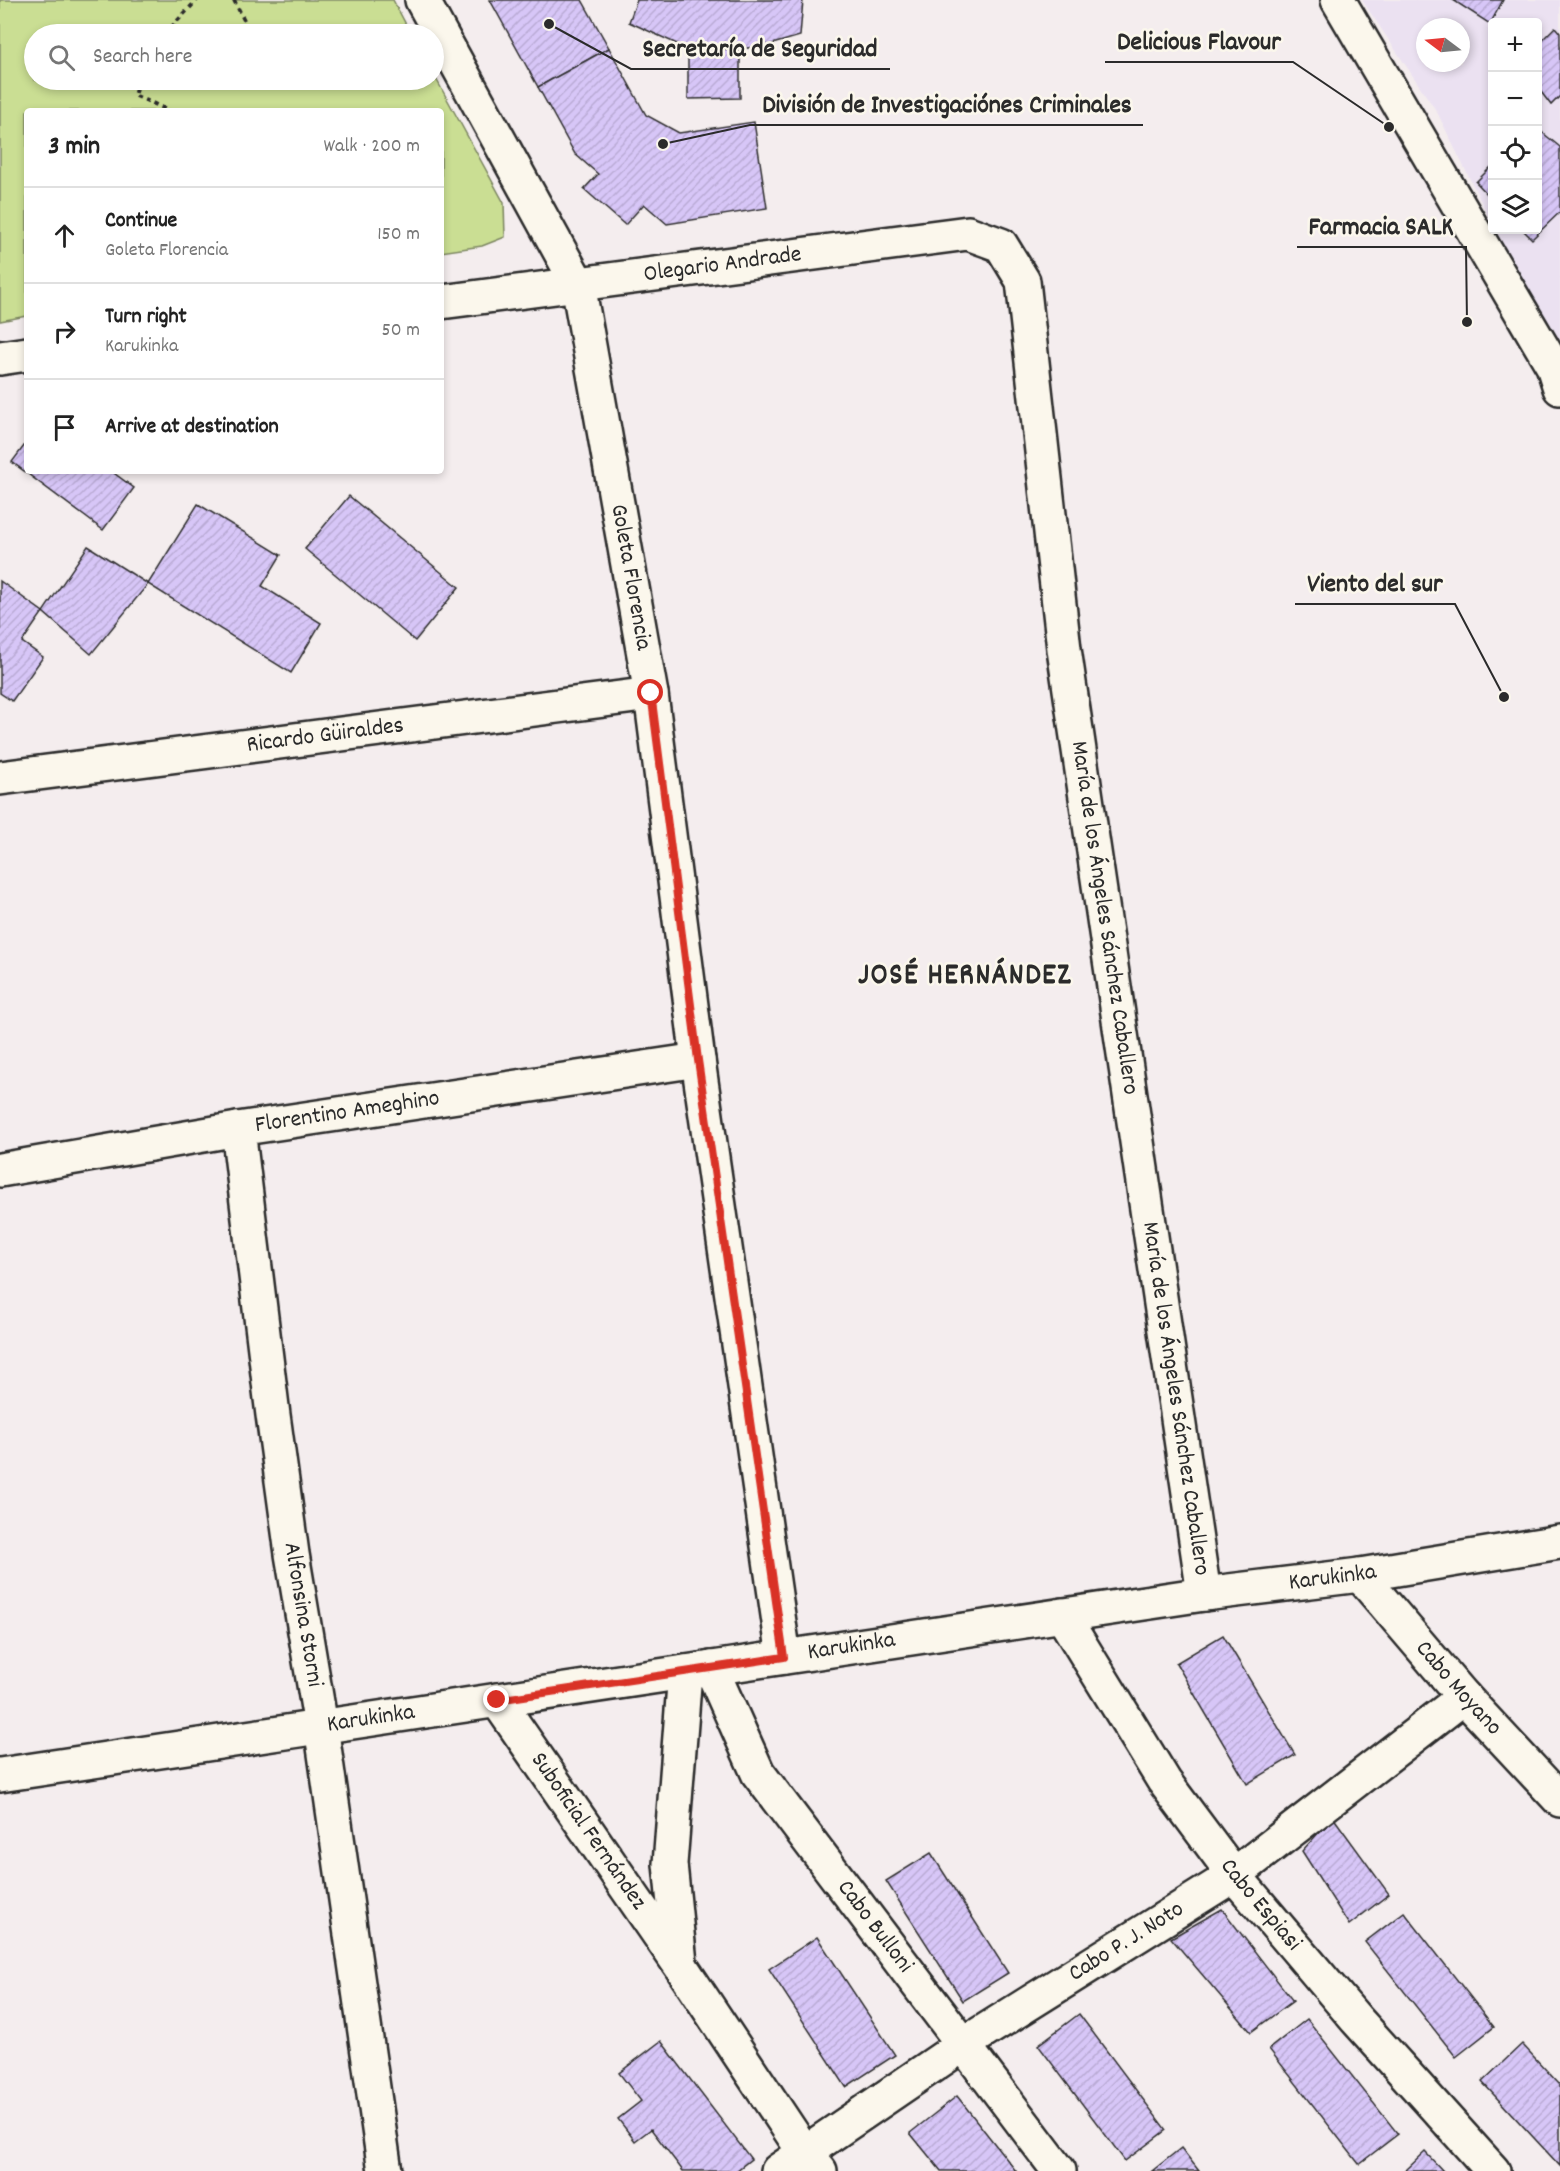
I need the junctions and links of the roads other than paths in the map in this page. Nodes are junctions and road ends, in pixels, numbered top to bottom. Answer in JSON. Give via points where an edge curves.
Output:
{"nodes":[{"id":1,"x":422,"y":0,"type":"edge"},
{"id":2,"x":1338,"y":0,"type":"edge"},
{"id":3,"x":435,"y":24,"type":"edge"},
{"id":4,"x":444,"y":40,"type":"edge"},
{"id":5,"x":1001,"y":245,"type":"joint"},
{"id":6,"x":579,"y":284,"type":"junction"},
{"id":7,"x":444,"y":302,"type":"edge"},
{"id":8,"x":24,"y":354,"type":"edge"},
{"id":9,"x":0,"y":358,"type":"edge"},
{"id":10,"x":1560,"y":388,"type":"edge"},
{"id":11,"x":651,"y":693,"type":"junction"},
{"id":12,"x":0,"y":778,"type":"edge"},
{"id":13,"x":698,"y":1060,"type":"junction"},
{"id":14,"x":238,"y":1129,"type":"junction"},
{"id":15,"x":0,"y":1170,"type":"edge"},
{"id":16,"x":1560,"y":1542,"type":"edge"},
{"id":17,"x":1360,"y":1575,"type":"junction"},
{"id":18,"x":1204,"y":1594,"type":"junction"},
{"id":19,"x":1062,"y":1615,"type":"junction"},
{"id":20,"x":784,"y":1657,"type":"junction"},
{"id":21,"x":698,"y":1670,"type":"junction"},
{"id":22,"x":1464,"y":1696,"type":"junction"},
{"id":23,"x":497,"y":1700,"type":"junction"},
{"id":24,"x":321,"y":1726,"type":"junction"},
{"id":25,"x":0,"y":1775,"type":"edge"},
{"id":26,"x":1560,"y":1800,"type":"edge"},
{"id":27,"x":1234,"y":1875,"type":"junction"},
{"id":28,"x":680,"y":1965,"type":"junction"},
{"id":29,"x":964,"y":2044,"type":"junction"},
{"id":30,"x":813,"y":2162,"type":"edge"},
{"id":31,"x":385,"y":2171,"type":"edge"},
{"id":32,"x":778,"y":2171,"type":"edge"},
{"id":33,"x":1059,"y":2171,"type":"edge"},
{"id":34,"x":1493,"y":2171,"type":"edge"}],
"edges":[{"from":1,"to":3,"type":"street","name":"Goleta Florencia"},
{"from":2,"to":10,"type":"street","via":[[1552,366]]},
{"from":4,"to":6,"type":"street","name":"Goleta Florencia"},
{"from":5,"to":6,"type":"street","name":"Olegario Andrade","via":[[968,233]]},
{"from":5,"to":18,"type":"street","name":"María de los Ángeles Sánchez Caballero","via":[[1023,281],[1064,649]]},
{"from":6,"to":7,"type":"street","name":"Olegario Andrade"},
{"from":6,"to":11,"type":"street","name":"Goleta Florencia"},
{"from":8,"to":9,"type":"street"},
{"from":11,"to":12,"type":"street","name":"Ricardo Güiraldes"},
{"from":11,"to":13,"type":"street","name":"Goleta Florencia"},
{"from":13,"to":14,"type":"street","name":"Florentino Ameghino"},
{"from":13,"to":20,"type":"street","name":"Goleta Florencia"},
{"from":14,"to":15,"type":"street","name":"Florentino Ameghino"},
{"from":14,"to":24,"type":"street","name":"Alfonsina Storni","via":[[292,1554]]},
{"from":16,"to":17,"type":"street","name":"Karukinka"},
{"from":17,"to":18,"type":"street","name":"Karukinka"},
{"from":17,"to":22,"type":"street","name":"Cabo Moyano"},
{"from":18,"to":19,"type":"street","name":"Karukinka"},
{"from":19,"to":20,"type":"street","name":"Karukinka"},
{"from":19,"to":27,"type":"street","name":"Cabo Espiasi","via":[[1164,1781]]},
{"from":20,"to":21,"type":"street","name":"Karukinka"},
{"from":21,"to":23,"type":"street","name":"Karukinka"},
{"from":21,"to":28,"type":"street","name":"Suboficial Fernández","via":[[670,1864]]},
{"from":21,"to":29,"type":"street","name":"Cabo Bulloni","via":[[758,1773]]},
{"from":22,"to":26,"type":"street","name":"Cabo Moyano"},
{"from":22,"to":27,"type":"street","name":"Cabo P. J. Noto"},
{"from":23,"to":24,"type":"street","name":"Karukinka"},
{"from":23,"to":28,"type":"street","name":"Suboficial Fernández"},
{"from":24,"to":25,"type":"street","name":"Karukinka"},
{"from":24,"to":31,"type":"street","name":"Alfonsina Storni"},
{"from":27,"to":29,"type":"street","name":"Cabo P. J. Noto"},
{"from":27,"to":34,"type":"street","name":"Cabo Espiasi","via":[[1356,2019]]},
{"from":28,"to":30,"type":"street","name":"Suboficial Fernández"},
{"from":29,"to":30,"type":"street","name":"Cabo P. J. Noto"},
{"from":29,"to":33,"type":"street","name":"Cabo Bulloni"},
{"from":30,"to":32,"type":"street","name":"Cabo P. J. Noto"}]}
